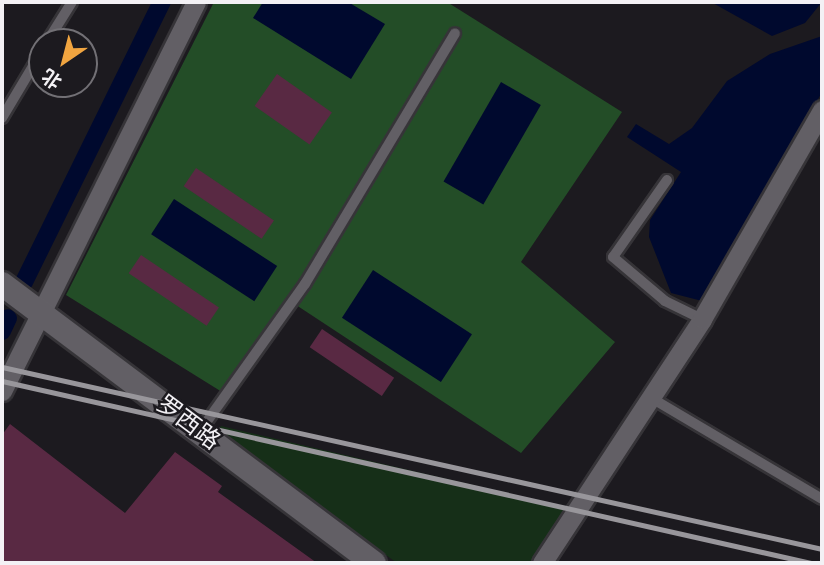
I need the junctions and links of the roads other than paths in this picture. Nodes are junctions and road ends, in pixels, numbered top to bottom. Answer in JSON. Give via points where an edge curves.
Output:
{"nodes":[{"id":1,"x":72,"y":2,"type":"edge"},
{"id":2,"x":196,"y":2,"type":"edge"},
{"id":3,"x":56,"y":28,"type":"edge"},
{"id":4,"x":455,"y":33,"type":"dead end"},
{"id":5,"x":28,"y":74,"type":"edge"},
{"id":6,"x":822,"y":110,"type":"edge"},
{"id":7,"x":2,"y":118,"type":"edge"},
{"id":8,"x":667,"y":180,"type":"dead end"},
{"id":9,"x":2,"y":284,"type":"edge"},
{"id":10,"x":41,"y":312,"type":"junction"},
{"id":11,"x":702,"y":319,"type":"junction"},
{"id":12,"x":2,"y":391,"type":"edge"},
{"id":13,"x":653,"y":399,"type":"junction"},
{"id":14,"x":200,"y":432,"type":"junction"},
{"id":15,"x":822,"y":499,"type":"edge"},
{"id":16,"x":374,"y":563,"type":"edge"},
{"id":17,"x":542,"y":563,"type":"edge"}],
"edges":[{"from":1,"to":3,"type":"lane"},
{"from":2,"to":10,"type":"street"},
{"from":4,"to":14,"type":"lane","via":[[305,284]]},
{"from":5,"to":7,"type":"lane"},
{"from":6,"to":11,"type":"street"},
{"from":8,"to":11,"type":"lane","via":[[613,257],[666,301]]},
{"from":9,"to":10,"type":"street","name":"罗西路"},
{"from":10,"to":12,"type":"street"},
{"from":10,"to":14,"type":"street","name":"罗西路"},
{"from":11,"to":13,"type":"street"},
{"from":13,"to":15,"type":"lane"},
{"from":13,"to":17,"type":"street"},
{"from":14,"to":16,"type":"street","name":"罗西路"}]}
